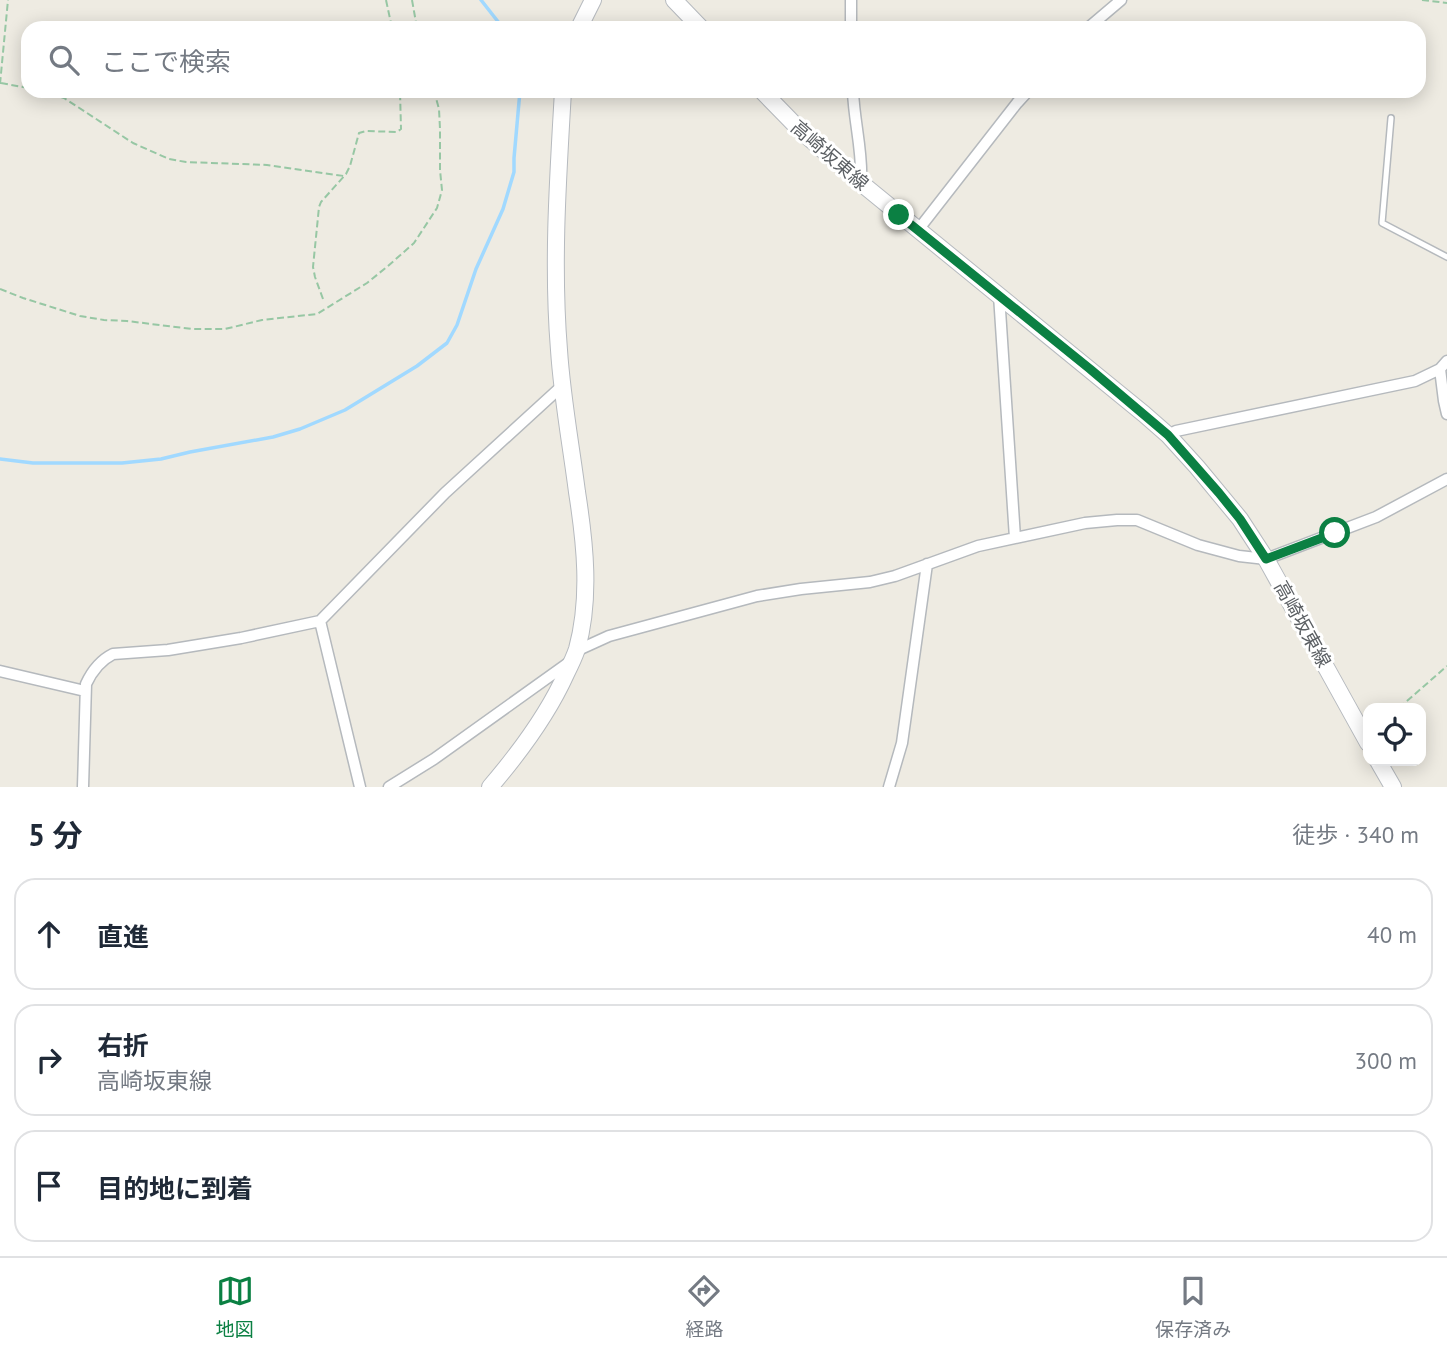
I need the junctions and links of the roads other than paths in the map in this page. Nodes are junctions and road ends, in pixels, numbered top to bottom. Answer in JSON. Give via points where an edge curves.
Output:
{"nodes":[{"id":1,"x":593,"y":0,"type":"edge"},
{"id":2,"x":674,"y":0,"type":"edge"},
{"id":3,"x":850,"y":0,"type":"edge"},
{"id":4,"x":1121,"y":0,"type":"edge"},
{"id":5,"x":582,"y":21,"type":"edge"},
{"id":6,"x":694,"y":21,"type":"edge"},
{"id":7,"x":851,"y":21,"type":"edge"},
{"id":8,"x":1096,"y":21,"type":"edge"},
{"id":9,"x":563,"y":98,"type":"edge"},
{"id":10,"x":769,"y":98,"type":"edge"},
{"id":11,"x":853,"y":98,"type":"edge"},
{"id":12,"x":1022,"y":98,"type":"edge"},
{"id":13,"x":1391,"y":118,"type":"dead end"},
{"id":14,"x":861,"y":183,"type":"junction"},
{"id":15,"x":918,"y":230,"type":"junction"},
{"id":16,"x":1447,"y":257,"type":"edge"},
{"id":17,"x":999,"y":295,"type":"junction"},
{"id":18,"x":1443,"y":365,"type":"edge"},
{"id":19,"x":562,"y":386,"type":"junction"},
{"id":20,"x":1447,"y":414,"type":"edge"},
{"id":21,"x":1168,"y":435,"type":"junction"},
{"id":22,"x":1447,"y":479,"type":"edge"},
{"id":23,"x":1016,"y":538,"type":"junction"},
{"id":24,"x":1266,"y":559,"type":"junction"},
{"id":25,"x":927,"y":564,"type":"junction"},
{"id":26,"x":320,"y":621,"type":"junction"},
{"id":27,"x":575,"y":655,"type":"junction"},
{"id":28,"x":0,"y":671,"type":"edge"},
{"id":29,"x":85,"y":691,"type":"junction"},
{"id":30,"x":1363,"y":734,"type":"edge"},
{"id":31,"x":1381,"y":766,"type":"edge"},
{"id":32,"x":83,"y":787,"type":"edge"},
{"id":33,"x":360,"y":787,"type":"edge"},
{"id":34,"x":389,"y":787,"type":"edge"},
{"id":35,"x":490,"y":787,"type":"edge"},
{"id":36,"x":889,"y":787,"type":"edge"},
{"id":37,"x":1393,"y":787,"type":"edge"}],
"edges":[{"from":1,"to":5,"type":"main road"},
{"from":2,"to":6,"type":"main road"},
{"from":3,"to":7,"type":"street"},
{"from":4,"to":8,"type":"street"},
{"from":9,"to":19,"type":"main road","via":[[556,293]]},
{"from":10,"to":14,"type":"main road","name":"高崎坂東線"},
{"from":11,"to":14,"type":"street"},
{"from":12,"to":15,"type":"street"},
{"from":13,"to":16,"type":"lane","via":[[1382,223]]},
{"from":14,"to":15,"type":"main road","name":"高崎坂東線"},
{"from":15,"to":17,"type":"main road","name":"高崎坂東線"},
{"from":17,"to":21,"type":"main road","name":"高崎坂東線"},
{"from":17,"to":23,"type":"street"},
{"from":18,"to":20,"type":"street"},
{"from":18,"to":21,"type":"street","via":[[1415,381]]},
{"from":19,"to":26,"type":"street","via":[[445,493]]},
{"from":19,"to":27,"type":"main road","via":[[585,566],[583,618]]},
{"from":21,"to":24,"type":"main road","name":"高崎坂東線","via":[[1240,519]]},
{"from":22,"to":24,"type":"street","via":[[1377,517]]},
{"from":23,"to":24,"type":"street","via":[[1085,523],[1137,520],[1198,545]]},
{"from":23,"to":25,"type":"street"},
{"from":24,"to":30,"type":"main road","name":"高崎坂東線"},
{"from":25,"to":27,"type":"street","via":[[870,582],[757,596],[609,636]]},
{"from":25,"to":36,"type":"street","via":[[902,743]]},
{"from":26,"to":29,"type":"street","via":[[168,650],[113,654],[91,674]]},
{"from":26,"to":33,"type":"street"},
{"from":27,"to":34,"type":"street"},
{"from":27,"to":35,"type":"main road","via":[[555,699]]},
{"from":28,"to":29,"type":"street"},
{"from":29,"to":32,"type":"street"},
{"from":31,"to":37,"type":"main road"}]}
